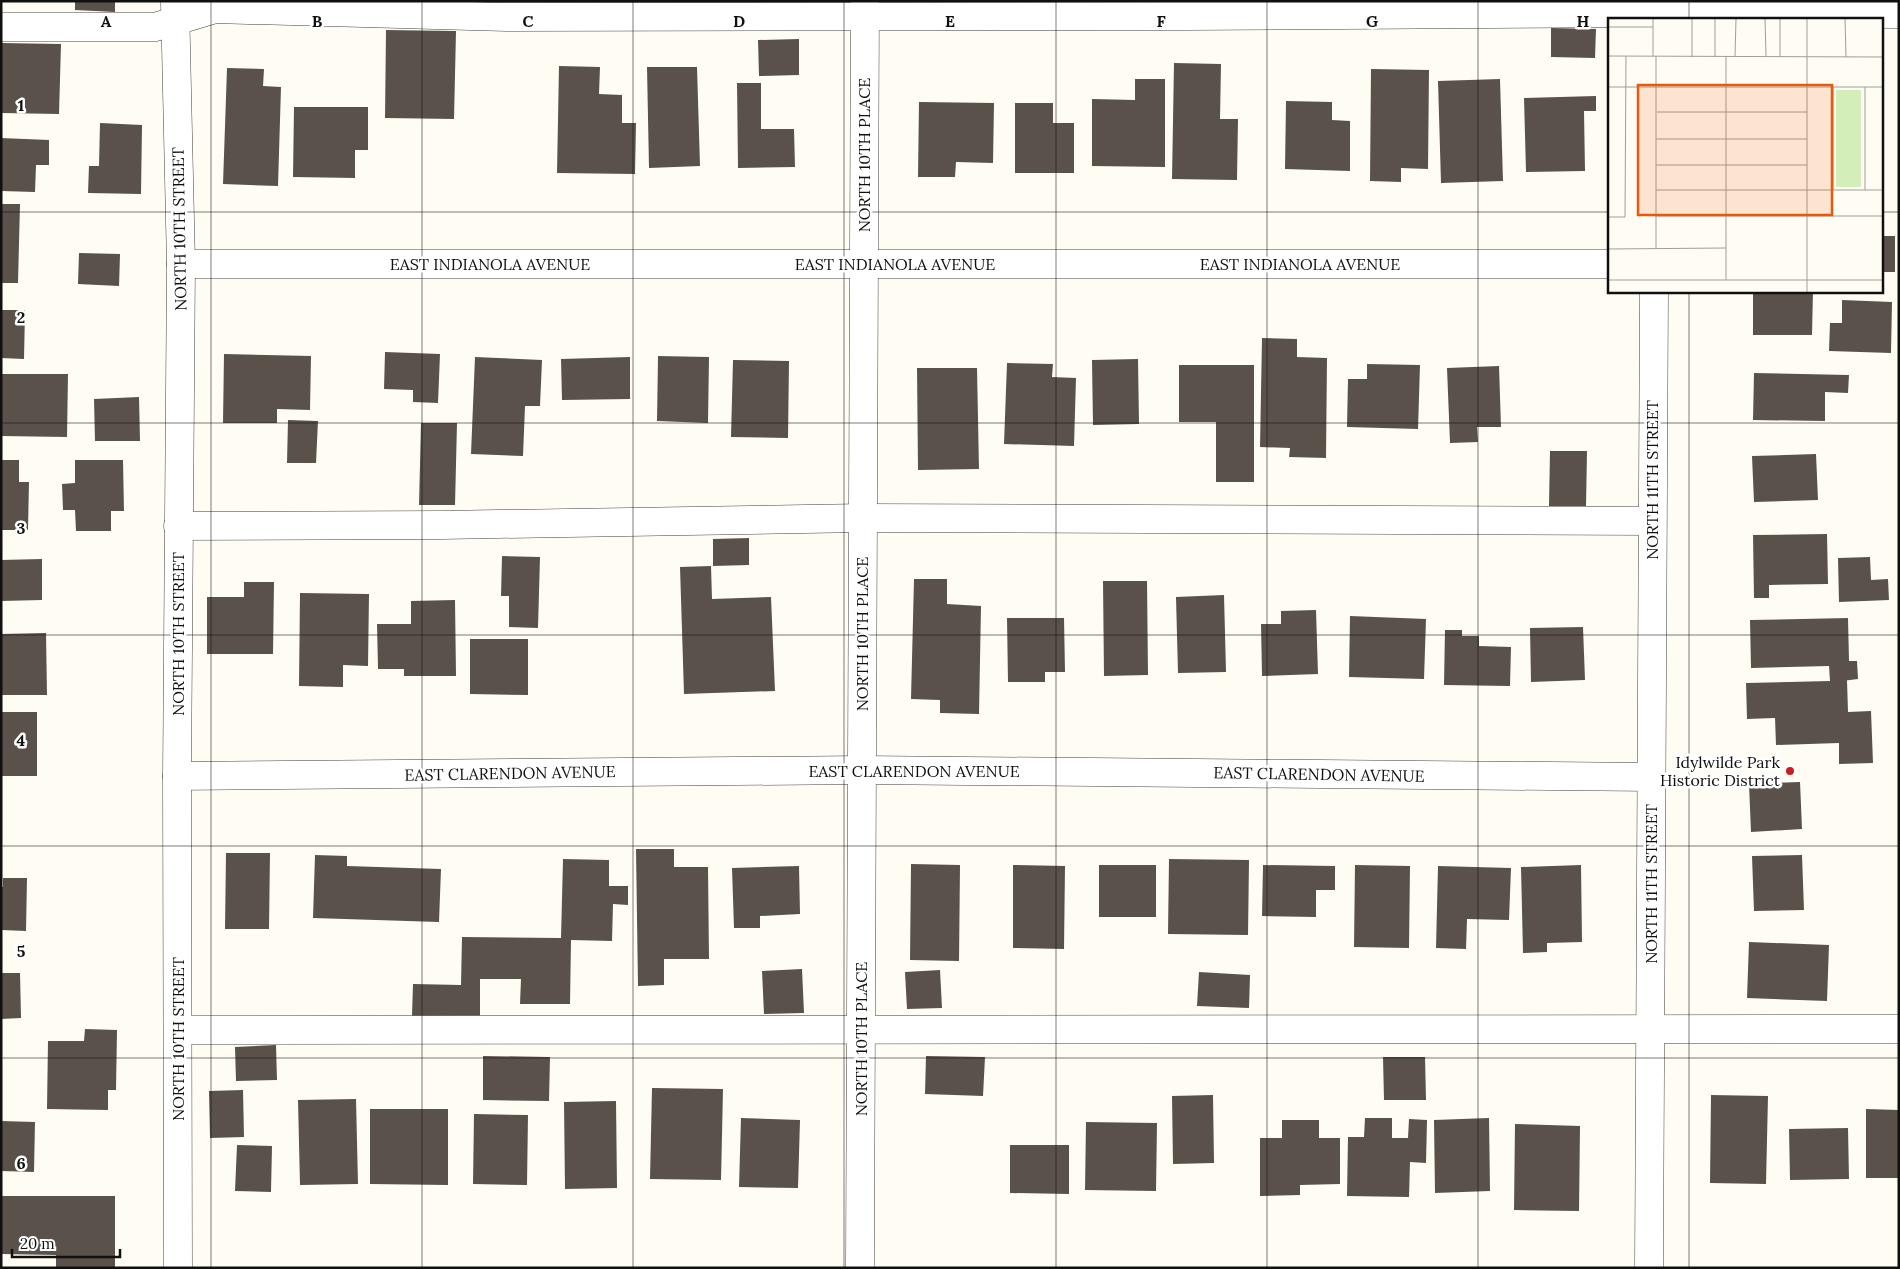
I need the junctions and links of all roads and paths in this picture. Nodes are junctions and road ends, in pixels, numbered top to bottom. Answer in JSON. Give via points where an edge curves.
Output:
{"nodes":[{"id":1,"x":865,"y":9,"type":"edge"},
{"id":2,"x":175,"y":11,"type":"edge"},
{"id":3,"x":1654,"y":11,"type":"edge"},
{"id":4,"x":1899,"y":14,"type":"edge"},
{"id":5,"x":1,"y":27,"type":"edge"},
{"id":6,"x":181,"y":264,"type":"junction"},
{"id":7,"x":864,"y":264,"type":"junction"},
{"id":8,"x":1608,"y":264,"type":"edge"},
{"id":9,"x":1654,"y":292,"type":"edge"},
{"id":10,"x":863,"y":518,"type":"junction"},
{"id":11,"x":1652,"y":521,"type":"junction"},
{"id":12,"x":178,"y":526,"type":"junction"},
{"id":13,"x":862,"y":770,"type":"junction"},
{"id":14,"x":177,"y":776,"type":"junction"},
{"id":15,"x":1652,"y":777,"type":"junction"},
{"id":16,"x":1651,"y":1028,"type":"junction"},
{"id":17,"x":1899,"y":1029,"type":"edge"},
{"id":18,"x":178,"y":1030,"type":"junction"},
{"id":19,"x":861,"y":1032,"type":"junction"},
{"id":20,"x":178,"y":1268,"type":"edge"},
{"id":21,"x":860,"y":1268,"type":"edge"},
{"id":22,"x":1649,"y":1268,"type":"edge"}],
"edges":[{"from":1,"to":2,"type":"street","via":[[507,18],[215,8]]},
{"from":1,"to":3,"type":"street"},
{"from":1,"to":7,"type":"street","name":"NORTH 10TH PLACE"},
{"from":2,"to":5,"type":"street","via":[[155,27]]},
{"from":2,"to":6,"type":"street","name":"NORTH 10TH STREET"},
{"from":3,"to":4,"type":"street"},
{"from":6,"to":7,"type":"street","name":"EAST INDIANOLA AVENUE"},
{"from":6,"to":12,"type":"street","name":"NORTH 10TH STREET"},
{"from":7,"to":8,"type":"street","name":"EAST INDIANOLA AVENUE"},
{"from":7,"to":10,"type":"street","name":"NORTH 10TH PLACE"},
{"from":9,"to":11,"type":"street","name":"NORTH 11TH STREET"},
{"from":10,"to":11,"type":"street"},
{"from":10,"to":12,"type":"street"},
{"from":10,"to":13,"type":"street","name":"NORTH 10TH PLACE"},
{"from":11,"to":15,"type":"street","name":"NORTH 11TH STREET"},
{"from":12,"to":14,"type":"street","name":"NORTH 10TH STREET"},
{"from":13,"to":14,"type":"street","name":"EAST CLARENDON AVENUE"},
{"from":13,"to":15,"type":"street","name":"EAST CLARENDON AVENUE"},
{"from":13,"to":19,"type":"street","name":"NORTH 10TH PLACE"},
{"from":14,"to":18,"type":"street","name":"NORTH 10TH STREET"},
{"from":15,"to":16,"type":"street","name":"NORTH 11TH STREET"},
{"from":16,"to":17,"type":"street"},
{"from":16,"to":19,"type":"street"},
{"from":16,"to":22,"type":"street","name":"NORTH 11TH STREET"},
{"from":18,"to":19,"type":"street"},
{"from":18,"to":20,"type":"street","name":"NORTH 10TH STREET"},
{"from":19,"to":21,"type":"street","name":"NORTH 10TH PLACE"}]}
